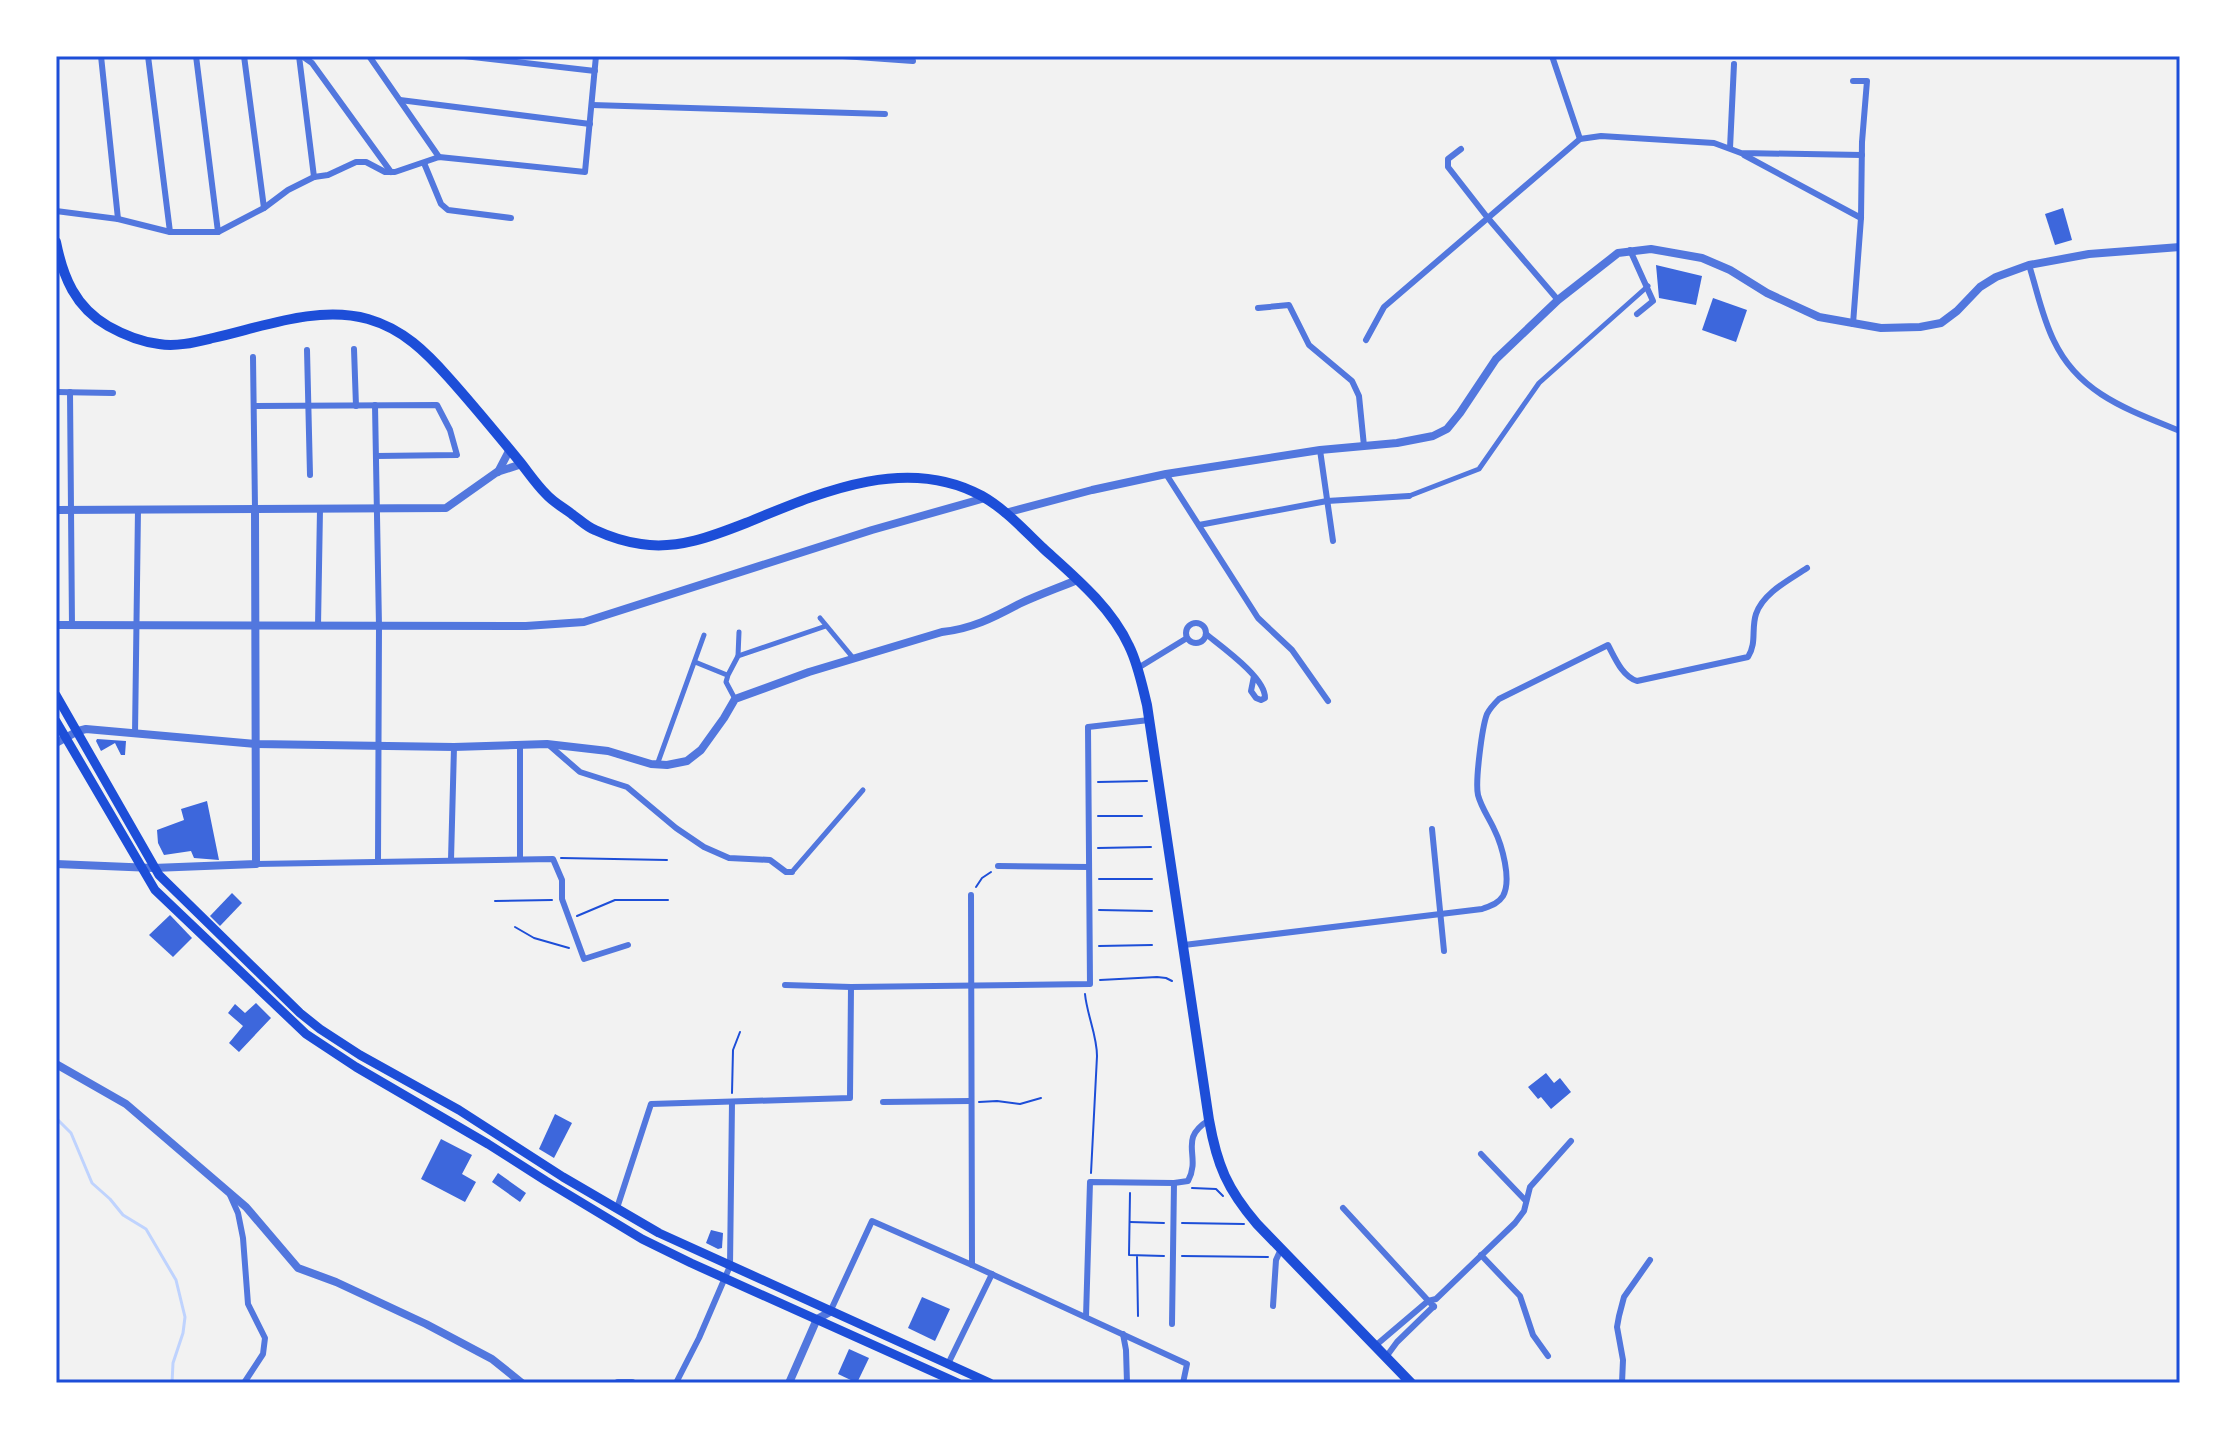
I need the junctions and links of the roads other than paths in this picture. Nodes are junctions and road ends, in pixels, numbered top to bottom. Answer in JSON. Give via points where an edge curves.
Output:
{"nodes":[{"id":1,"x":101,"y":56,"type":"edge"},
{"id":2,"x":148,"y":56,"type":"edge"},
{"id":3,"x":196,"y":56,"type":"edge"},
{"id":4,"x":244,"y":56,"type":"edge"},
{"id":5,"x":304,"y":56,"type":"edge"},
{"id":6,"x":369,"y":56,"type":"edge"},
{"id":7,"x":464,"y":56,"type":"edge"},
{"id":8,"x":596,"y":56,"type":"edge"},
{"id":9,"x":843,"y":56,"type":"edge"},
{"id":10,"x":1552,"y":56,"type":"edge"},
{"id":11,"x":913,"y":61,"type":"dead end"},
{"id":12,"x":1734,"y":64,"type":"dead end"},
{"id":13,"x":595,"y":71,"type":"junction"},
{"id":14,"x":1853,"y":81,"type":"dead end"},
{"id":15,"x":400,"y":100,"type":"junction"},
{"id":16,"x":592,"y":105,"type":"junction"},
{"id":17,"x":885,"y":114,"type":"dead end"},
{"id":18,"x":590,"y":124,"type":"junction"},
{"id":19,"x":1580,"y":139,"type":"junction"},
{"id":20,"x":1730,"y":148,"type":"junction"},
{"id":21,"x":1461,"y":149,"type":"dead end"},
{"id":22,"x":1741,"y":153,"type":"junction"},
{"id":23,"x":1862,"y":155,"type":"junction"},
{"id":24,"x":439,"y":157,"type":"junction"},
{"id":25,"x":424,"y":163,"type":"junction"},
{"id":26,"x":391,"y":172,"type":"junction"},
{"id":27,"x":314,"y":177,"type":"junction"},
{"id":28,"x":264,"y":208,"type":"junction"},
{"id":29,"x":56,"y":211,"type":"edge"},
{"id":30,"x":1487,"y":217,"type":"junction"},
{"id":31,"x":511,"y":218,"type":"dead end"},
{"id":32,"x":1861,"y":218,"type":"junction"},
{"id":33,"x":118,"y":219,"type":"junction"},
{"id":34,"x":170,"y":232,"type":"junction"},
{"id":35,"x":218,"y":232,"type":"junction"},
{"id":36,"x":56,"y":242,"type":"edge"},
{"id":37,"x":2180,"y":247,"type":"edge"},
{"id":38,"x":1630,"y":250,"type":"junction"},
{"id":39,"x":2029,"y":265,"type":"junction"},
{"id":40,"x":59,"y":269,"type":"edge"},
{"id":41,"x":1648,"y":286,"type":"junction"},
{"id":42,"x":1558,"y":300,"type":"junction"},
{"id":43,"x":1258,"y":308,"type":"dead end"},
{"id":44,"x":1637,"y":314,"type":"dead end"},
{"id":45,"x":1853,"y":324,"type":"junction"},
{"id":46,"x":1366,"y":340,"type":"dead end"},
{"id":47,"x":354,"y":349,"type":"dead end"},
{"id":48,"x":307,"y":350,"type":"dead end"},
{"id":49,"x":253,"y":357,"type":"dead end"},
{"id":50,"x":56,"y":392,"type":"edge"},
{"id":51,"x":70,"y":392,"type":"junction"},
{"id":52,"x":113,"y":393,"type":"dead end"},
{"id":53,"x":375,"y":405,"type":"junction"},
{"id":54,"x":255,"y":406,"type":"junction"},
{"id":55,"x":309,"y":406,"type":"junction"},
{"id":56,"x":356,"y":406,"type":"junction"},
{"id":57,"x":2180,"y":431,"type":"edge"},
{"id":58,"x":1364,"y":446,"type":"junction"},
{"id":59,"x":510,"y":449,"type":"junction"},
{"id":60,"x":1320,"y":450,"type":"junction"},
{"id":61,"x":376,"y":456,"type":"junction"},
{"id":62,"x":522,"y":464,"type":"junction"},
{"id":63,"x":497,"y":472,"type":"junction"},
{"id":64,"x":1166,"y":474,"type":"junction"},
{"id":65,"x":310,"y":475,"type":"dead end"},
{"id":66,"x":1409,"y":496,"type":"joint"},
{"id":67,"x":985,"y":498,"type":"junction"},
{"id":68,"x":1327,"y":501,"type":"junction"},
{"id":69,"x":138,"y":509,"type":"junction"},
{"id":70,"x":255,"y":509,"type":"junction"},
{"id":71,"x":320,"y":509,"type":"junction"},
{"id":72,"x":376,"y":509,"type":"junction"},
{"id":73,"x":56,"y":510,"type":"edge"},
{"id":74,"x":70,"y":510,"type":"junction"},
{"id":75,"x":1005,"y":513,"type":"junction"},
{"id":76,"x":1199,"y":525,"type":"junction"},
{"id":77,"x":1333,"y":541,"type":"dead end"},
{"id":78,"x":1807,"y":568,"type":"dead end"},
{"id":79,"x":1077,"y":580,"type":"junction"},
{"id":80,"x":820,"y":618,"type":"dead end"},
{"id":81,"x":56,"y":625,"type":"edge"},
{"id":82,"x":72,"y":626,"type":"junction"},
{"id":83,"x":256,"y":626,"type":"junction"},
{"id":84,"x":318,"y":626,"type":"junction"},
{"id":85,"x":379,"y":626,"type":"junction"},
{"id":86,"x":826,"y":626,"type":"junction"},
{"id":87,"x":136,"y":627,"type":"junction"},
{"id":88,"x":739,"y":632,"type":"dead end"},
{"id":89,"x":1206,"y":634,"type":"junction"},
{"id":90,"x":704,"y":635,"type":"dead end"},
{"id":91,"x":1187,"y":638,"type":"junction"},
{"id":92,"x":738,"y":656,"type":"junction"},
{"id":93,"x":854,"y":659,"type":"junction"},
{"id":94,"x":695,"y":662,"type":"junction"},
{"id":95,"x":1138,"y":668,"type":"junction"},
{"id":96,"x":728,"y":675,"type":"junction"},
{"id":97,"x":1254,"y":676,"type":"dead end"},
{"id":98,"x":56,"y":695,"type":"edge"},
{"id":99,"x":735,"y":699,"type":"junction"},
{"id":100,"x":1328,"y":701,"type":"dead end"},
{"id":101,"x":1149,"y":720,"type":"junction"},
{"id":102,"x":56,"y":721,"type":"edge"},
{"id":103,"x":78,"y":731,"type":"junction"},
{"id":104,"x":135,"y":734,"type":"junction"},
{"id":105,"x":66,"y":738,"type":"junction"},
{"id":106,"x":56,"y":743,"type":"edge"},
{"id":107,"x":256,"y":744,"type":"junction"},
{"id":108,"x":547,"y":744,"type":"junction"},
{"id":109,"x":520,"y":745,"type":"junction"},
{"id":110,"x":379,"y":747,"type":"junction"},
{"id":111,"x":454,"y":747,"type":"junction"},
{"id":112,"x":657,"y":765,"type":"junction"},
{"id":113,"x":863,"y":790,"type":"dead end"},
{"id":114,"x":1432,"y":829,"type":"dead end"},
{"id":115,"x":520,"y":858,"type":"junction"},
{"id":116,"x":451,"y":860,"type":"junction"},
{"id":117,"x":378,"y":861,"type":"junction"},
{"id":118,"x":56,"y":864,"type":"edge"},
{"id":119,"x":256,"y":864,"type":"junction"},
{"id":120,"x":998,"y":866,"type":"road end"},
{"id":121,"x":140,"y":867,"type":"junction"},
{"id":122,"x":1089,"y":867,"type":"junction"},
{"id":123,"x":153,"y":868,"type":"junction"},
{"id":124,"x":792,"y":872,"type":"joint"},
{"id":125,"x":971,"y":895,"type":"road end"},
{"id":126,"x":1440,"y":914,"type":"junction"},
{"id":127,"x":628,"y":945,"type":"dead end"},
{"id":128,"x":1184,"y":945,"type":"junction"},
{"id":129,"x":1444,"y":951,"type":"dead end"},
{"id":130,"x":785,"y":985,"type":"dead end"},
{"id":131,"x":971,"y":985,"type":"junction"},
{"id":132,"x":851,"y":987,"type":"junction"},
{"id":133,"x":56,"y":1064,"type":"edge"},
{"id":134,"x":970,"y":1101,"type":"junction"},
{"id":135,"x":732,"y":1102,"type":"junction"},
{"id":136,"x":883,"y":1102,"type":"dead end"},
{"id":137,"x":1209,"y":1120,"type":"junction"},
{"id":138,"x":1571,"y":1141,"type":"dead end"},
{"id":139,"x":510,"y":1143,"type":"junction"},
{"id":140,"x":503,"y":1154,"type":"junction"},
{"id":141,"x":1481,"y":1154,"type":"dead end"},
{"id":142,"x":553,"y":1170,"type":"junction"},
{"id":143,"x":546,"y":1181,"type":"junction"},
{"id":144,"x":1174,"y":1186,"type":"junction"},
{"id":145,"x":228,"y":1192,"type":"junction"},
{"id":146,"x":1526,"y":1201,"type":"junction"},
{"id":147,"x":617,"y":1208,"type":"junction"},
{"id":148,"x":1343,"y":1208,"type":"dead end"},
{"id":149,"x":1279,"y":1254,"type":"junction"},
{"id":150,"x":1481,"y":1255,"type":"junction"},
{"id":151,"x":1650,"y":1260,"type":"dead end"},
{"id":152,"x":972,"y":1265,"type":"junction"},
{"id":153,"x":730,"y":1266,"type":"junction"},
{"id":154,"x":992,"y":1274,"type":"junction"},
{"id":155,"x":725,"y":1278,"type":"junction"},
{"id":156,"x":1432,"y":1300,"type":"junction"},
{"id":157,"x":1273,"y":1306,"type":"dead end"},
{"id":158,"x":830,"y":1312,"type":"junction"},
{"id":159,"x":1086,"y":1317,"type":"junction"},
{"id":160,"x":817,"y":1319,"type":"junction"},
{"id":161,"x":1172,"y":1324,"type":"dead end"},
{"id":162,"x":1123,"y":1334,"type":"junction"},
{"id":163,"x":1375,"y":1346,"type":"junction"},
{"id":164,"x":1548,"y":1356,"type":"dead end"},
{"id":165,"x":1386,"y":1357,"type":"junction"},
{"id":166,"x":948,"y":1364,"type":"junction"},
{"id":167,"x":943,"y":1380,"type":"edge"},
{"id":168,"x":244,"y":1383,"type":"edge"},
{"id":169,"x":522,"y":1383,"type":"edge"},
{"id":170,"x":618,"y":1383,"type":"edge"},
{"id":171,"x":632,"y":1383,"type":"edge"},
{"id":172,"x":676,"y":1383,"type":"edge"},
{"id":173,"x":789,"y":1383,"type":"edge"},
{"id":174,"x":958,"y":1383,"type":"edge"},
{"id":175,"x":990,"y":1383,"type":"edge"},
{"id":176,"x":1127,"y":1383,"type":"edge"},
{"id":177,"x":1183,"y":1383,"type":"edge"},
{"id":178,"x":1411,"y":1383,"type":"edge"},
{"id":179,"x":1622,"y":1383,"type":"edge"}],
"edges":[{"from":1,"to":33,"type":"street"},
{"from":2,"to":34,"type":"street"},
{"from":3,"to":35,"type":"street"},
{"from":4,"to":28,"type":"street"},
{"from":5,"to":26,"type":"street"},
{"from":5,"to":27,"type":"street"},
{"from":6,"to":15,"type":"street"},
{"from":7,"to":13,"type":"street"},
{"from":8,"to":13,"type":"street"},
{"from":9,"to":11,"type":"street"},
{"from":10,"to":19,"type":"street"},
{"from":12,"to":20,"type":"street"},
{"from":13,"to":16,"type":"street"},
{"from":14,"to":23,"type":"street","via":[[1867,81]]},
{"from":15,"to":18,"type":"street"},
{"from":15,"to":24,"type":"street"},
{"from":16,"to":17,"type":"street"},
{"from":16,"to":18,"type":"street"},
{"from":18,"to":24,"type":"street","via":[[585,172]]},
{"from":19,"to":20,"type":"street","via":[[1601,136]]},
{"from":19,"to":30,"type":"street"},
{"from":20,"to":22,"type":"street"},
{"from":21,"to":30,"type":"street","via":[[1448,159],[1448,167]]},
{"from":22,"to":23,"type":"street"},
{"from":22,"to":32,"type":"street"},
{"from":23,"to":32,"type":"street"},
{"from":24,"to":25,"type":"street"},
{"from":25,"to":26,"type":"street"},
{"from":25,"to":31,"type":"street","via":[[448,210]]},
{"from":26,"to":27,"type":"street","via":[[356,162]]},
{"from":27,"to":28,"type":"street"},
{"from":28,"to":35,"type":"street"},
{"from":29,"to":33,"type":"street"},
{"from":30,"to":42,"type":"street"},
{"from":30,"to":46,"type":"street","via":[[1384,307]]},
{"from":32,"to":45,"type":"street"},
{"from":33,"to":34,"type":"street"},
{"from":34,"to":35,"type":"street"},
{"from":36,"to":40,"type":"highway"},
{"from":37,"to":39,"type":"street"},
{"from":38,"to":41,"type":"street"},
{"from":38,"to":42,"type":"street","via":[[1618,253]]},
{"from":38,"to":45,"type":"street","via":[[1702,258],[1819,317]]},
{"from":39,"to":45,"type":"street","via":[[1980,287],[1941,323],[1881,328]]},
{"from":39,"to":57,"type":"street","via":[[2052,339],[2070,368],[2098,394]]},
{"from":40,"to":59,"type":"highway","via":[[101,322],[159,344],[195,342],[306,317],[348,315],[391,328],[414,341]]},
{"from":41,"to":44,"type":"street","via":[[1653,301]]},
{"from":41,"to":66,"type":"street","via":[[1539,383],[1479,469]]},
{"from":42,"to":58,"type":"street","via":[[1496,359],[1447,429],[1433,436]]},
{"from":43,"to":58,"type":"street","via":[[1289,305],[1309,345],[1352,381],[1359,396]]},
{"from":47,"to":56,"type":"street"},
{"from":48,"to":55,"type":"street"},
{"from":49,"to":54,"type":"street"},
{"from":50,"to":51,"type":"street"},
{"from":51,"to":52,"type":"street"},
{"from":51,"to":74,"type":"street"},
{"from":53,"to":56,"type":"street"},
{"from":53,"to":61,"type":"street"},
{"from":53,"to":61,"type":"street","via":[[437,405],[457,455]]},
{"from":54,"to":55,"type":"street"},
{"from":54,"to":70,"type":"street"},
{"from":55,"to":56,"type":"street"},
{"from":55,"to":65,"type":"street"},
{"from":58,"to":60,"type":"street"},
{"from":59,"to":62,"type":"highway"},
{"from":59,"to":63,"type":"street"},
{"from":60,"to":64,"type":"street"},
{"from":60,"to":68,"type":"street"},
{"from":61,"to":72,"type":"street"},
{"from":62,"to":63,"type":"street"},
{"from":62,"to":67,"type":"highway","via":[[546,494],[592,530],[641,544],[679,545],[714,536],[837,488],[889,477],[954,483]]},
{"from":63,"to":72,"type":"street","via":[[446,508]]},
{"from":64,"to":75,"type":"street"},
{"from":64,"to":76,"type":"street"},
{"from":66,"to":68,"type":"street"},
{"from":67,"to":75,"type":"highway"},
{"from":67,"to":85,"type":"street","via":[[584,622]]},
{"from":68,"to":76,"type":"street"},
{"from":68,"to":77,"type":"street"},
{"from":69,"to":70,"type":"street"},
{"from":69,"to":74,"type":"street"},
{"from":69,"to":87,"type":"street"},
{"from":70,"to":71,"type":"street"},
{"from":70,"to":83,"type":"street"},
{"from":71,"to":72,"type":"street"},
{"from":71,"to":84,"type":"street"},
{"from":72,"to":85,"type":"street"},
{"from":73,"to":74,"type":"street"},
{"from":74,"to":82,"type":"street"},
{"from":75,"to":79,"type":"highway"},
{"from":76,"to":100,"type":"street","via":[[1258,618],[1292,650]]},
{"from":78,"to":126,"type":"street","via":[[1767,596],[1755,614],[1748,657],[1637,681],[1624,672],[1608,645],[1499,699],[1485,718],[1477,778],[1507,883],[1495,904]]},
{"from":79,"to":93,"type":"street","via":[[964,630]]},
{"from":79,"to":95,"type":"highway","via":[[1115,622]]},
{"from":80,"to":86,"type":"street"},
{"from":81,"to":82,"type":"street"},
{"from":82,"to":87,"type":"street"},
{"from":83,"to":84,"type":"street"},
{"from":83,"to":87,"type":"street"},
{"from":83,"to":107,"type":"street"},
{"from":84,"to":85,"type":"street"},
{"from":85,"to":110,"type":"street"},
{"from":86,"to":92,"type":"street"},
{"from":86,"to":93,"type":"street"},
{"from":87,"to":104,"type":"street"},
{"from":88,"to":92,"type":"street"},
{"from":89,"to":91,"type":"street","via":[[1198,643]]},
{"from":89,"to":91,"type":"street","via":[[1203,625],[1194,623],[1187,627]]},
{"from":89,"to":97,"type":"street"},
{"from":90,"to":94,"type":"street"},
{"from":91,"to":95,"type":"street"},
{"from":92,"to":96,"type":"street"},
{"from":93,"to":99,"type":"street"},
{"from":94,"to":96,"type":"street"},
{"from":94,"to":112,"type":"street"},
{"from":95,"to":101,"type":"highway"},
{"from":96,"to":99,"type":"street"},
{"from":98,"to":103,"type":"main road"},
{"from":99,"to":112,"type":"street","via":[[691,759]]},
{"from":101,"to":122,"type":"street","via":[[1088,727]]},
{"from":101,"to":128,"type":"highway"},
{"from":102,"to":105,"type":"main road"},
{"from":103,"to":104,"type":"street"},
{"from":103,"to":105,"type":"street"},
{"from":103,"to":123,"type":"main road"},
{"from":104,"to":107,"type":"street"},
{"from":105,"to":106,"type":"street"},
{"from":105,"to":121,"type":"main road"},
{"from":107,"to":110,"type":"street"},
{"from":107,"to":119,"type":"street"},
{"from":108,"to":109,"type":"street"},
{"from":108,"to":112,"type":"street","via":[[608,751]]},
{"from":108,"to":124,"type":"street","via":[[580,772],[627,787],[704,847],[729,858],[770,860]]},
{"from":109,"to":111,"type":"street"},
{"from":109,"to":115,"type":"street"},
{"from":110,"to":111,"type":"street"},
{"from":110,"to":117,"type":"street"},
{"from":111,"to":116,"type":"street"},
{"from":113,"to":124,"type":"street"},
{"from":114,"to":126,"type":"street"},
{"from":115,"to":116,"type":"street"},
{"from":115,"to":127,"type":"street","via":[[556,858],[562,899],[584,959]]},
{"from":116,"to":117,"type":"street"},
{"from":117,"to":119,"type":"street"},
{"from":118,"to":121,"type":"street"},
{"from":119,"to":123,"type":"street"},
{"from":120,"to":122,"type":"street"},
{"from":121,"to":123,"type":"street"},
{"from":121,"to":140,"type":"main road","via":[[155,890],[306,1034]]},
{"from":122,"to":131,"type":"street","via":[[1089,983]]},
{"from":123,"to":139,"type":"main road","via":[[320,1029]]},
{"from":125,"to":131,"type":"street"},
{"from":126,"to":128,"type":"street"},
{"from":126,"to":129,"type":"street"},
{"from":128,"to":137,"type":"highway"},
{"from":130,"to":132,"type":"street"},
{"from":131,"to":132,"type":"street"},
{"from":131,"to":134,"type":"street"},
{"from":132,"to":135,"type":"street","via":[[850,1098]]},
{"from":133,"to":145,"type":"street","via":[[126,1104]]},
{"from":134,"to":136,"type":"street"},
{"from":134,"to":152,"type":"street"},
{"from":135,"to":147,"type":"street","via":[[651,1104]]},
{"from":135,"to":153,"type":"street"},
{"from":137,"to":144,"type":"street","via":[[1196,1128],[1192,1140],[1192,1174]]},
{"from":137,"to":149,"type":"highway","via":[[1223,1175]]},
{"from":138,"to":146,"type":"street","via":[[1530,1187]]},
{"from":139,"to":140,"type":"main road"},
{"from":139,"to":142,"type":"main road"},
{"from":140,"to":143,"type":"main road"},
{"from":141,"to":146,"type":"street"},
{"from":142,"to":143,"type":"main road"},
{"from":142,"to":147,"type":"main road"},
{"from":143,"to":155,"type":"main road","via":[[642,1239]]},
{"from":144,"to":159,"type":"street","via":[[1090,1182]]},
{"from":144,"to":161,"type":"street"},
{"from":145,"to":168,"type":"street","via":[[243,1238],[248,1304],[265,1338],[263,1354]]},
{"from":145,"to":169,"type":"street","via":[[298,1268],[426,1324],[492,1359]]},
{"from":146,"to":150,"type":"street","via":[[1515,1223]]},
{"from":147,"to":153,"type":"main road"},
{"from":148,"to":156,"type":"street"},
{"from":149,"to":157,"type":"street"},
{"from":149,"to":163,"type":"highway"},
{"from":150,"to":156,"type":"street"},
{"from":150,"to":164,"type":"street","via":[[1520,1296],[1533,1335]]},
{"from":151,"to":179,"type":"street","via":[[1624,1297],[1619,1316]]},
{"from":152,"to":154,"type":"street"},
{"from":152,"to":158,"type":"street","via":[[872,1221]]},
{"from":153,"to":155,"type":"street"},
{"from":153,"to":158,"type":"main road"},
{"from":154,"to":159,"type":"street"},
{"from":154,"to":166,"type":"street"},
{"from":155,"to":160,"type":"main road"},
{"from":155,"to":172,"type":"street"},
{"from":156,"to":163,"type":"street"},
{"from":156,"to":165,"type":"street","via":[[1434,1307]]},
{"from":158,"to":160,"type":"street"},
{"from":158,"to":166,"type":"main road"},
{"from":159,"to":162,"type":"street"},
{"from":160,"to":167,"type":"main road"},
{"from":160,"to":173,"type":"street"},
{"from":162,"to":176,"type":"street"},
{"from":162,"to":177,"type":"street","via":[[1187,1364]]},
{"from":163,"to":165,"type":"highway"},
{"from":165,"to":178,"type":"highway"},
{"from":166,"to":175,"type":"main road"},
{"from":167,"to":174,"type":"main road"},
{"from":170,"to":171,"type":"street"}]}
